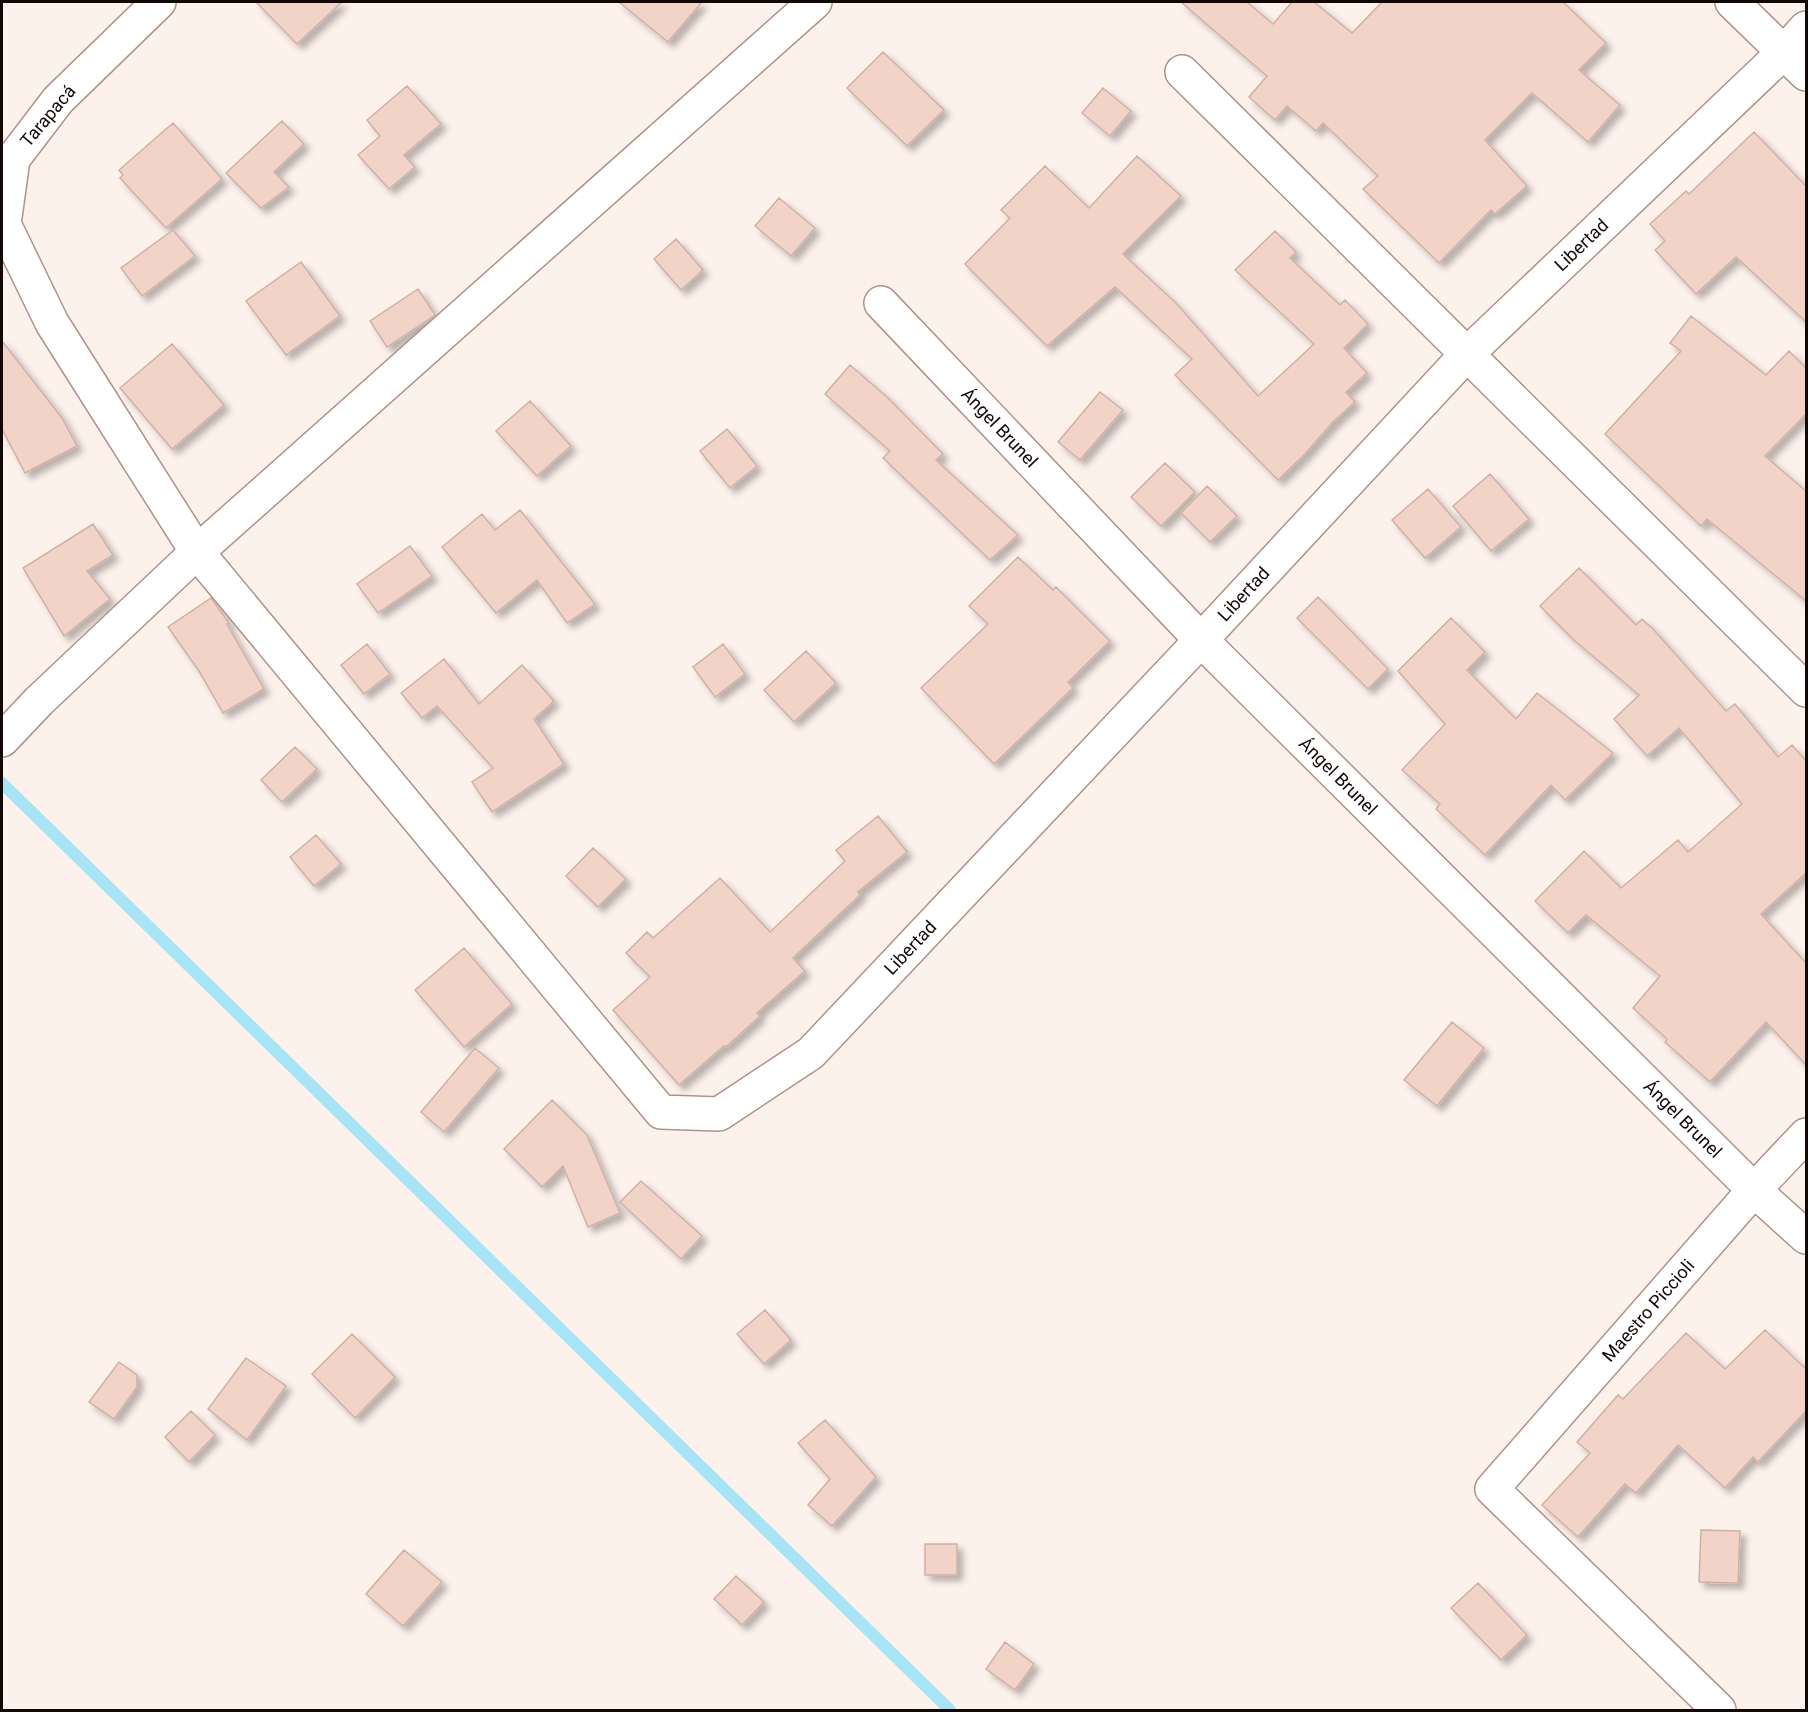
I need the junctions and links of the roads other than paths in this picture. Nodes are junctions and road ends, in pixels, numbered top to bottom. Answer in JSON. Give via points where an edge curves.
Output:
{"nodes":[{"id":1,"x":159,"y":2,"type":"edge"},
{"id":2,"x":815,"y":2,"type":"edge"},
{"id":3,"x":1732,"y":2,"type":"edge"},
{"id":4,"x":1806,"y":28,"type":"edge"},
{"id":5,"x":1795,"y":63,"type":"edge"},
{"id":6,"x":1182,"y":72,"type":"dead end"},
{"id":7,"x":881,"y":303,"type":"dead end"},
{"id":8,"x":1466,"y":355,"type":"junction"},
{"id":9,"x":197,"y":552,"type":"junction"},
{"id":10,"x":1201,"y":640,"type":"junction"},
{"id":11,"x":1806,"y":690,"type":"edge"},
{"id":12,"x":2,"y":740,"type":"edge"},
{"id":13,"x":661,"y":1112,"type":"joint"},
{"id":14,"x":1806,"y":1135,"type":"edge"},
{"id":15,"x":1754,"y":1190,"type":"junction"},
{"id":16,"x":1806,"y":1237,"type":"edge"},
{"id":17,"x":1719,"y":1710,"type":"edge"}],
"edges":[{"from":1,"to":9,"type":"street","name":"Tarapacá","via":[[58,100],[13,159],[4,224],[52,322]]},
{"from":2,"to":9,"type":"street"},
{"from":3,"to":5,"type":"street"},
{"from":4,"to":5,"type":"street","name":"Libertad"},
{"from":5,"to":8,"type":"street","name":"Libertad"},
{"from":6,"to":8,"type":"street"},
{"from":7,"to":10,"type":"street","name":"Ángel Brunel"},
{"from":8,"to":10,"type":"street","name":"Libertad"},
{"from":8,"to":11,"type":"street"},
{"from":9,"to":12,"type":"street"},
{"from":9,"to":13,"type":"street","name":"Tarapacá"},
{"from":10,"to":13,"type":"street","name":"Libertad","via":[[811,1053],[719,1114]]},
{"from":10,"to":15,"type":"street","name":"Ángel Brunel"},
{"from":14,"to":15,"type":"street","name":"Maestro Piccioli"},
{"from":15,"to":16,"type":"street","name":"Ángel Brunel"},
{"from":15,"to":17,"type":"street","name":"Maestro Piccioli","via":[[1492,1489]]}]}
